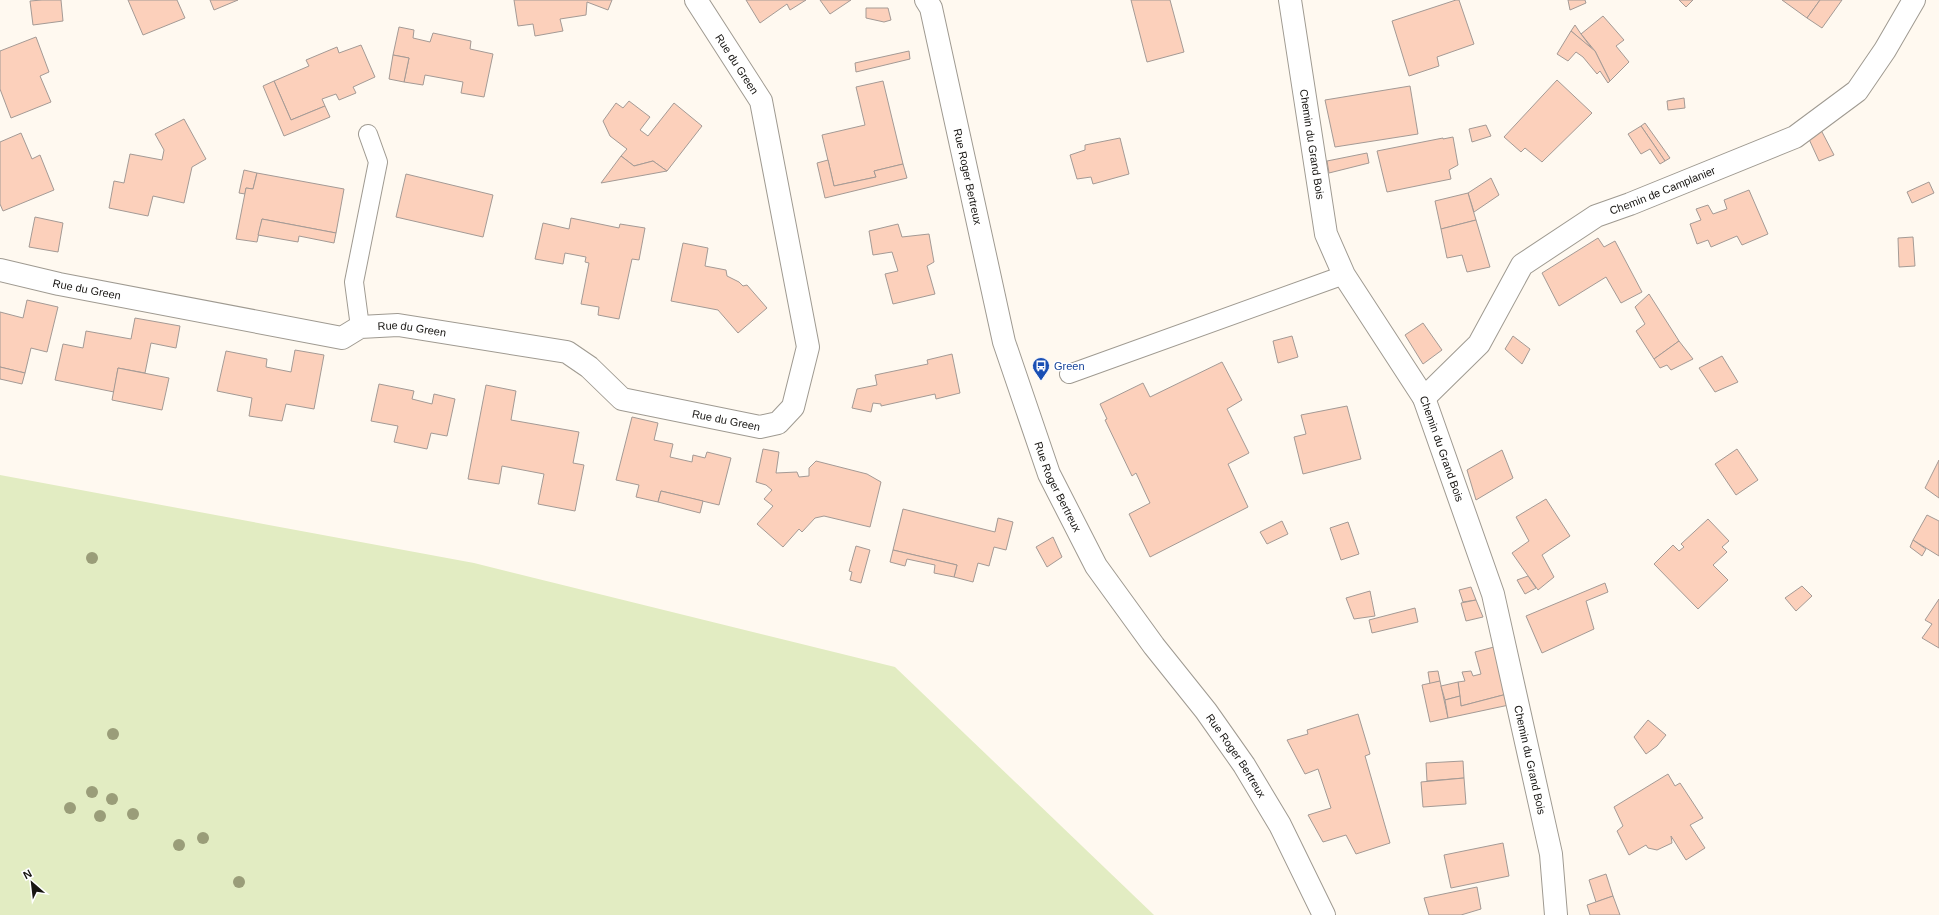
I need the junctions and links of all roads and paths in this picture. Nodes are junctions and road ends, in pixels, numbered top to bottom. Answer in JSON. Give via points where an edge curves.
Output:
{"nodes":[{"id":1,"x":696,"y":0,"type":"edge"},
{"id":2,"x":926,"y":0,"type":"edge"},
{"id":3,"x":1290,"y":0,"type":"edge"},
{"id":4,"x":1914,"y":0,"type":"edge"},
{"id":5,"x":368,"y":134,"type":"dead end"},
{"id":6,"x":0,"y":270,"type":"edge"},
{"id":7,"x":1344,"y":275,"type":"junction"},
{"id":8,"x":360,"y":327,"type":"junction"},
{"id":9,"x":1069,"y":374,"type":"dead end"},
{"id":10,"x":1424,"y":398,"type":"junction"},
{"id":11,"x":1324,"y":915,"type":"edge"},
{"id":12,"x":1556,"y":915,"type":"edge"}],
"edges":[{"from":1,"to":8,"type":"street","name":"Rue du Green","via":[[761,101],[808,347],[793,407],[778,423],[760,427],[622,399],[589,367],[567,352],[398,325]]},
{"from":2,"to":11,"type":"street","name":"Rue Roger Bertreux","via":[[931,8],[1004,342],[1049,474],[1096,566],[1244,765],[1280,825]]},
{"from":3,"to":7,"type":"street","name":"Chemin du Grand Bois","via":[[1326,234]]},
{"from":4,"to":10,"type":"street","name":"Chemin de Camplanier","via":[[1857,91],[1796,137],[1596,216],[1522,265],[1479,344]]},
{"from":5,"to":8,"type":"lane","name":"Rue du Green","via":[[378,162],[354,282]]},
{"from":6,"to":8,"type":"street","name":"Rue du Green","via":[[59,284],[342,338]]},
{"from":7,"to":9,"type":"lane"},
{"from":7,"to":10,"type":"street","name":"Chemin du Grand Bois"},
{"from":10,"to":12,"type":"street","name":"Chemin du Grand Bois","via":[[1493,594],[1551,854]]}]}
